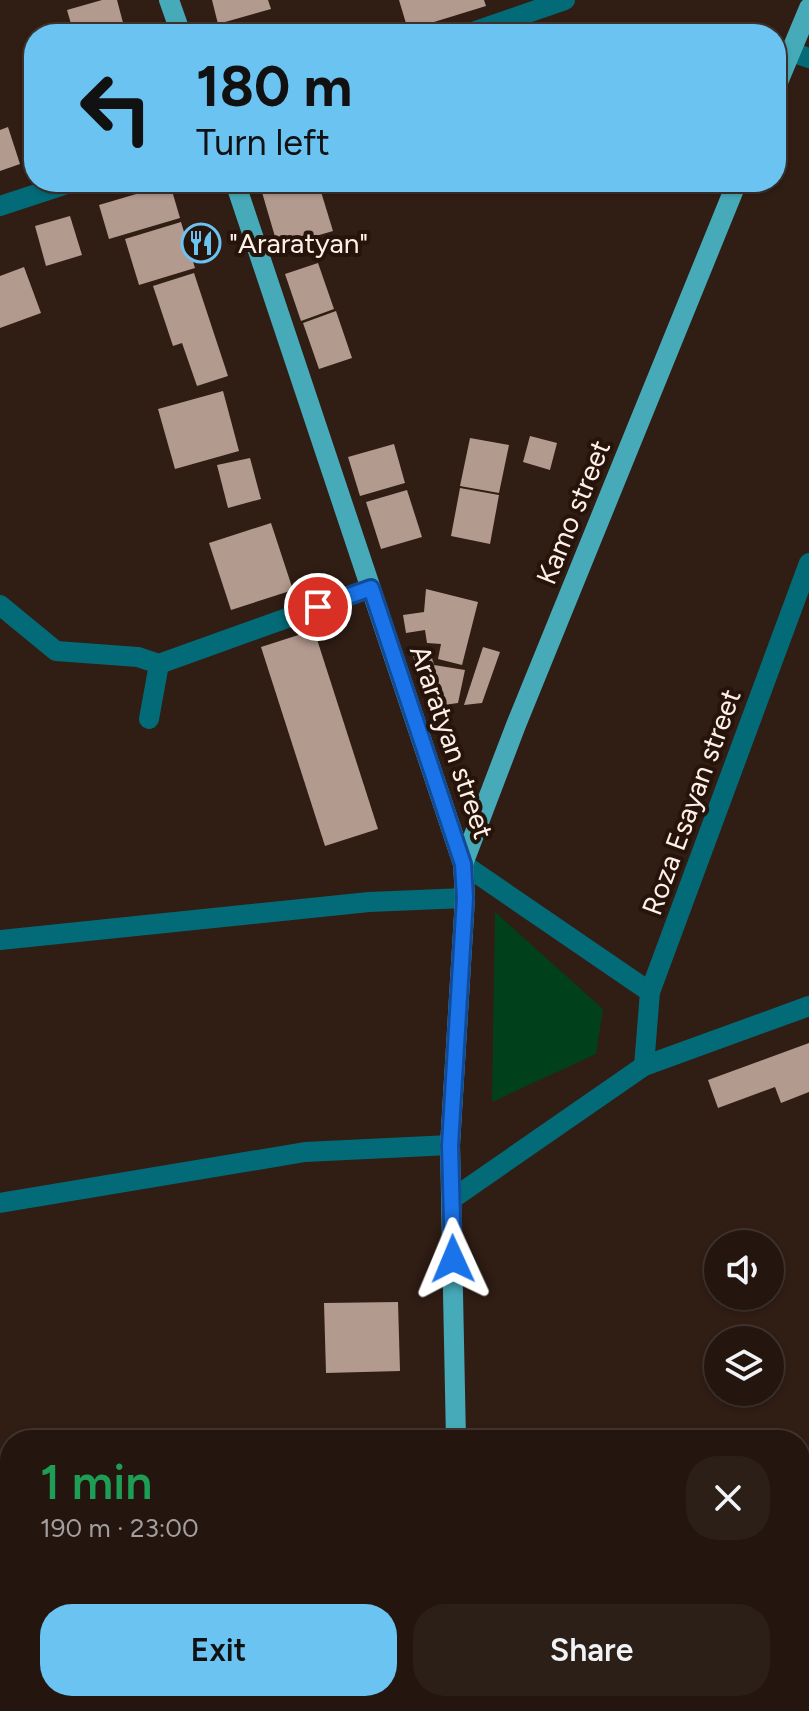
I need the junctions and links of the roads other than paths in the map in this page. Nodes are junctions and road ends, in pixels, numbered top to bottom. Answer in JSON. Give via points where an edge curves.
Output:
{"nodes":[{"id":1,"x":169,"y":0,"type":"edge"},
{"id":2,"x":565,"y":0,"type":"edge"},
{"id":3,"x":809,"y":8,"type":"edge"},
{"id":4,"x":177,"y":24,"type":"edge"},
{"id":5,"x":496,"y":24,"type":"edge"},
{"id":6,"x":800,"y":55,"type":"edge"},
{"id":7,"x":786,"y":74,"type":"edge"},
{"id":8,"x":43,"y":192,"type":"edge"},
{"id":9,"x":238,"y":192,"type":"edge"},
{"id":10,"x":733,"y":192,"type":"edge"},
{"id":11,"x":0,"y":206,"type":"edge"},
{"id":12,"x":809,"y":563,"type":"edge"},
{"id":13,"x":371,"y":588,"type":"junction"},
{"id":14,"x":0,"y":605,"type":"edge"},
{"id":15,"x":159,"y":664,"type":"junction"},
{"id":16,"x":149,"y":719,"type":"dead end"},
{"id":17,"x":463,"y":864,"type":"junction"},
{"id":18,"x":465,"y":898,"type":"junction"},
{"id":19,"x":0,"y":940,"type":"edge"},
{"id":20,"x":650,"y":992,"type":"junction"},
{"id":21,"x":809,"y":1006,"type":"edge"},
{"id":22,"x":644,"y":1066,"type":"junction"},
{"id":23,"x":450,"y":1145,"type":"junction"},
{"id":24,"x":452,"y":1199,"type":"junction"},
{"id":25,"x":0,"y":1203,"type":"edge"},
{"id":26,"x":456,"y":1430,"type":"edge"}],
"edges":[{"from":1,"to":4,"type":"main road"},
{"from":2,"to":5,"type":"street"},
{"from":3,"to":6,"type":"main road"},
{"from":6,"to":7,"type":"main road"},
{"from":8,"to":11,"type":"street"},
{"from":9,"to":13,"type":"main road","name":"Araratyan street"},
{"from":10,"to":17,"type":"main road","name":"Kamo street"},
{"from":12,"to":20,"type":"street","name":"Roza Esayan street"},
{"from":13,"to":15,"type":"street"},
{"from":13,"to":17,"type":"main road","name":"Araratyan street"},
{"from":14,"to":15,"type":"street","via":[[56,651],[138,657]]},
{"from":15,"to":16,"type":"street"},
{"from":17,"to":18,"type":"main road","name":"Araratyan street"},
{"from":17,"to":20,"type":"street"},
{"from":18,"to":19,"type":"street","via":[[369,902]]},
{"from":18,"to":23,"type":"main road","name":"Araratyan street"},
{"from":20,"to":22,"type":"street","name":"Roza Esayan street"},
{"from":21,"to":22,"type":"street"},
{"from":22,"to":24,"type":"street"},
{"from":23,"to":24,"type":"main road","name":"Araratyan street"},
{"from":23,"to":25,"type":"street","via":[[305,1152]]},
{"from":24,"to":26,"type":"main road","name":"Araratyan street"}]}
